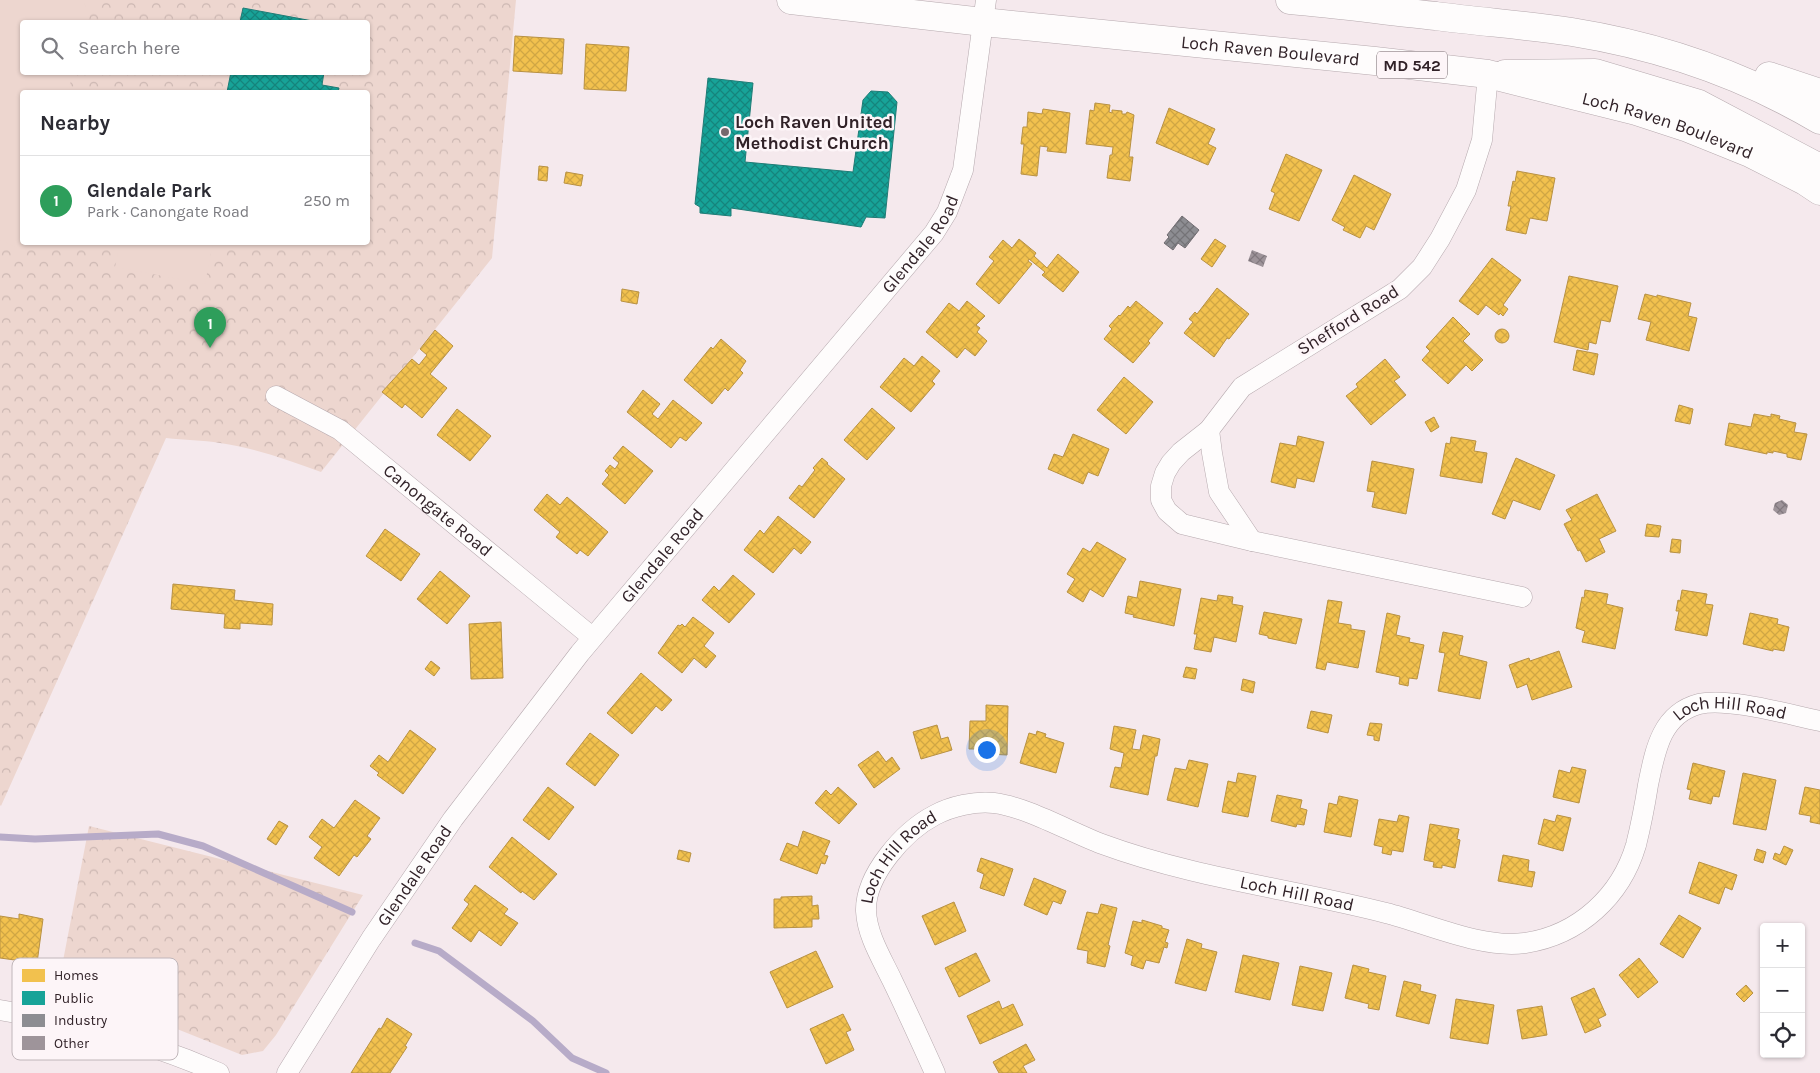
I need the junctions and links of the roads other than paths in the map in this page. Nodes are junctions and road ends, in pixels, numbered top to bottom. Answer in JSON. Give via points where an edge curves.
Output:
{"nodes":[{"id":1,"x":792,"y":0,"type":"edge"},
{"id":2,"x":1290,"y":0,"type":"edge"},
{"id":3,"x":985,"y":11,"type":"edge"},
{"id":4,"x":1680,"y":58,"type":"junction"},
{"id":5,"x":1488,"y":74,"type":"junction"},
{"id":6,"x":1820,"y":93,"type":"edge"},
{"id":7,"x":1820,"y":120,"type":"edge"},
{"id":8,"x":1820,"y":166,"type":"edge"},
{"id":9,"x":1820,"y":191,"type":"edge"},
{"id":10,"x":276,"y":396,"type":"dead end"},
{"id":11,"x":1210,"y":430,"type":"junction"},
{"id":12,"x":1252,"y":541,"type":"junction"},
{"id":13,"x":1522,"y":597,"type":"dead end"},
{"id":14,"x":592,"y":637,"type":"junction"},
{"id":15,"x":1820,"y":721,"type":"edge"},
{"id":16,"x":178,"y":1057,"type":"edge"},
{"id":17,"x":219,"y":1073,"type":"edge"},
{"id":18,"x":287,"y":1073,"type":"edge"},
{"id":19,"x":935,"y":1073,"type":"edge"}],
"edges":[{"from":1,"to":3,"type":"main road","name":"Loch Raven Boulevard","number":"MD 542"},
{"from":2,"to":4,"type":"main road","via":[[1573,33]]},
{"from":3,"to":5,"type":"main road","name":"Loch Raven Boulevard","number":"MD 542"},
{"from":3,"to":14,"type":"street","name":"Glendale Road","via":[[963,170],[939,225]]},
{"from":4,"to":6,"type":"main road","via":[[1759,72]]},
{"from":4,"to":7,"type":"main road","via":[[1739,78]]},
{"from":5,"to":8,"type":"main road","via":[[1594,73],[1699,104]]},
{"from":5,"to":9,"type":"main road","name":"Loch Raven Boulevard","number":"MD 542","via":[[1636,110],[1688,128],[1750,153]]},
{"from":5,"to":11,"type":"street","name":"Shefford Road","via":[[1482,140],[1466,190],[1422,267],[1400,289],[1242,387]]},
{"from":10,"to":14,"type":"street","name":"Canongate Road","via":[[340,430]]},
{"from":11,"to":12,"type":"street","via":[[1219,492]]},
{"from":11,"to":12,"type":"street","name":"Shefford Road","via":[[1181,452],[1165,473],[1161,500],[1167,511],[1182,524]]},
{"from":12,"to":13,"type":"street","name":"Shefford Road"},
{"from":14,"to":18,"type":"street","name":"Glendale Road","via":[[453,819],[371,939]]},
{"from":15,"to":19,"type":"street","name":"Loch Hill Road","via":[[1718,703],[1702,703],[1678,714],[1662,734],[1655,751],[1635,846],[1625,873],[1598,908],[1576,925],[1562,933],[1525,943],[1484,942],[1386,913],[1155,861],[1103,845],[995,803],[977,803],[938,813],[908,835],[886,859],[875,875],[866,910],[880,954]]},
{"from":16,"to":17,"type":"street"}]}
